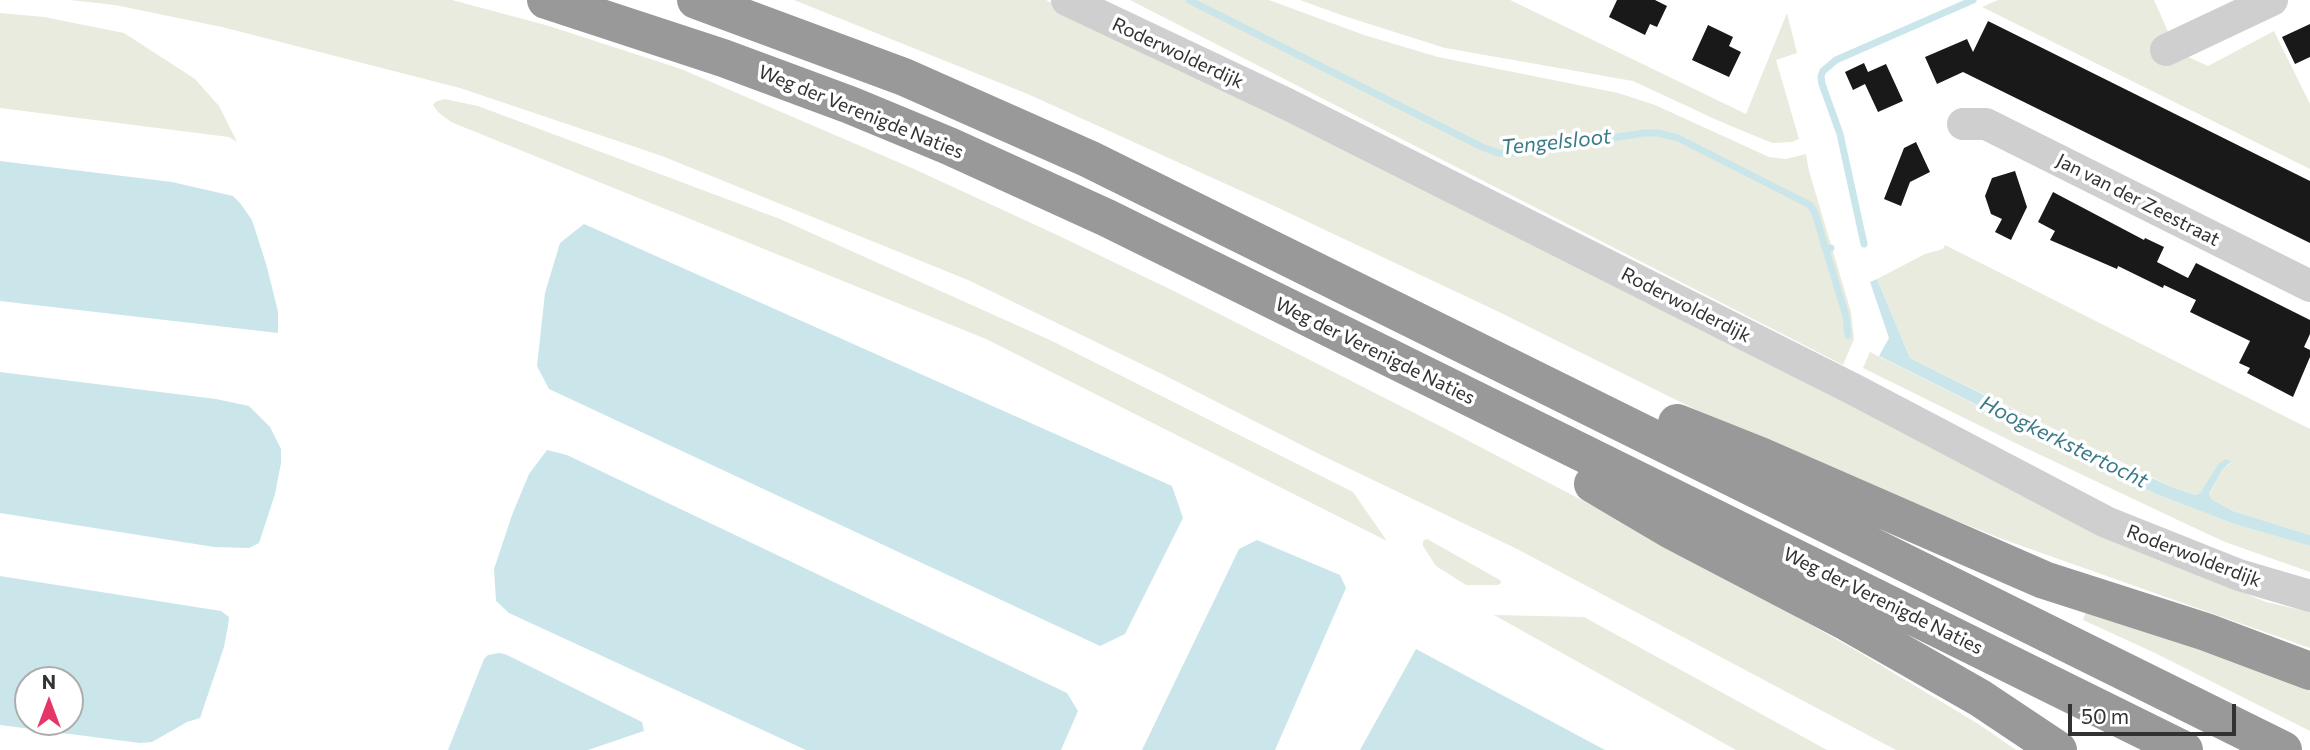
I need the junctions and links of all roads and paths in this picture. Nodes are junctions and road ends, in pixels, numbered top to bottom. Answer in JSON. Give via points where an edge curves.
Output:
{"nodes":[{"id":1,"x":545,"y":0,"type":"edge"},
{"id":2,"x":696,"y":0,"type":"edge"},
{"id":3,"x":1067,"y":0,"type":"edge"},
{"id":4,"x":2272,"y":0,"type":"edge"},
{"id":5,"x":2166,"y":50,"type":"dead end"},
{"id":6,"x":1963,"y":124,"type":"dead end"},
{"id":7,"x":2310,"y":286,"type":"edge"},
{"id":8,"x":1317,"y":322,"type":"junction"},
{"id":9,"x":1424,"y":323,"type":"junction"},
{"id":10,"x":2310,"y":596,"type":"edge"},
{"id":11,"x":2310,"y":671,"type":"edge"},
{"id":12,"x":2058,"y":750,"type":"edge"},
{"id":13,"x":2184,"y":750,"type":"edge"},
{"id":14,"x":2283,"y":750,"type":"edge"}],
"edges":[{"from":1,"to":8,"type":"highway","name":"Weg der Verenigde Naties","via":[[723,58],[949,146]]},
{"from":2,"to":9,"type":"highway","via":[[904,77],[1089,159]]},
{"from":3,"to":10,"type":"street","name":"Roderwolderdijk","via":[[1287,104],[1744,334],[2106,523],[2239,575]]},
{"from":4,"to":5,"type":"street"},
{"from":6,"to":7,"type":"street","name":"Jan van der Zeestraat","via":[[1986,124]]},
{"from":8,"to":12,"type":"highway","via":[[1671,530],[1980,698]]},
{"from":8,"to":13,"type":"highway","name":"Weg der Verenigde Naties"},
{"from":9,"to":11,"type":"highway","via":[[1760,456],[2044,579]]},
{"from":9,"to":14,"type":"highway"}]}
